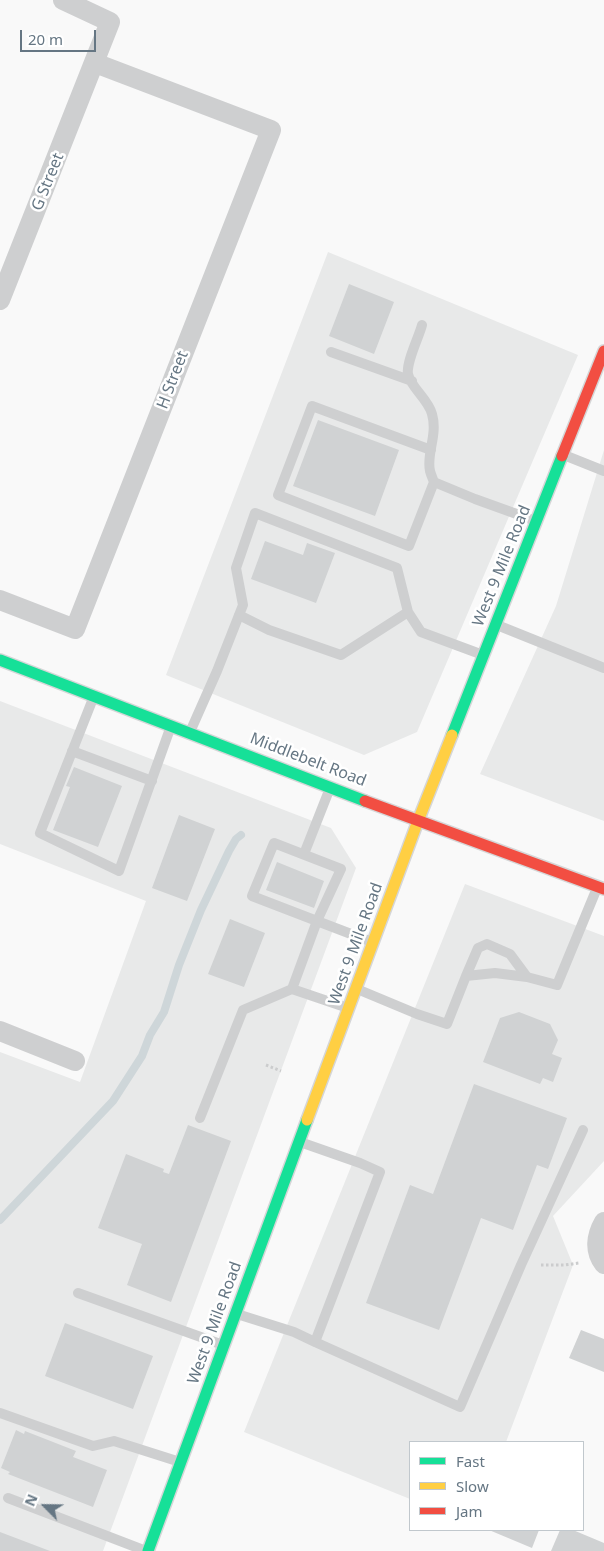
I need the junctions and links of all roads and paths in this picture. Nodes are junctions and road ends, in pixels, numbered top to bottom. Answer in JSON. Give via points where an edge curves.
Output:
{"nodes":[{"id":1,"x":62,"y":0,"type":"edge"},
{"id":2,"x":95,"y":63,"type":"junction"},
{"id":3,"x":0,"y":300,"type":"edge"},
{"id":4,"x":422,"y":325,"type":"dead end"},
{"id":5,"x":604,"y":351,"type":"edge"},
{"id":6,"x":331,"y":352,"type":"dead end"},
{"id":7,"x":412,"y":381,"type":"junction"},
{"id":8,"x":431,"y":450,"type":"junction"},
{"id":9,"x":564,"y":454,"type":"junction"},
{"id":10,"x":604,"y":471,"type":"edge"},
{"id":11,"x":434,"y":482,"type":"junction"},
{"id":12,"x":537,"y":521,"type":"junction"},
{"id":13,"x":0,"y":600,"type":"edge"},
{"id":14,"x":408,"y":612,"type":"junction"},
{"id":15,"x":239,"y":615,"type":"junction"},
{"id":16,"x":496,"y":625,"type":"junction"},
{"id":17,"x":484,"y":655,"type":"junction"},
{"id":18,"x":0,"y":660,"type":"edge"},
{"id":19,"x":604,"y":668,"type":"edge"},
{"id":20,"x":94,"y":696,"type":"junction"},
{"id":21,"x":172,"y":725,"type":"junction"},
{"id":22,"x":190,"y":733,"type":"junction"},
{"id":23,"x":72,"y":751,"type":"junction"},
{"id":24,"x":152,"y":781,"type":"junction"},
{"id":25,"x":330,"y":786,"type":"junction"},
{"id":26,"x":418,"y":821,"type":"junction"},
{"id":27,"x":304,"y":854,"type":"junction"},
{"id":28,"x":601,"y":888,"type":"edge"},
{"id":29,"x":317,"y":921,"type":"junction"},
{"id":30,"x":373,"y":942,"type":"junction"},
{"id":31,"x":466,"y":976,"type":"junction"},
{"id":32,"x":528,"y":977,"type":"junction"},
{"id":33,"x":292,"y":988,"type":"junction"},
{"id":34,"x":356,"y":989,"type":"junction"},
{"id":35,"x":350,"y":1009,"type":"junction"},
{"id":36,"x":0,"y":1031,"type":"edge"},
{"id":37,"x":76,"y":1061,"type":"dead end"},
{"id":38,"x":266,"y":1065,"type":"dead end"},
{"id":39,"x":281,"y":1072,"type":"dead end"},
{"id":40,"x":200,"y":1118,"type":"dead end"},
{"id":41,"x":583,"y":1130,"type":"dead end"},
{"id":42,"x":300,"y":1142,"type":"junction"},
{"id":43,"x":604,"y":1222,"type":"edge"},
{"id":44,"x":602,"y":1261,"type":"edge"},
{"id":45,"x":521,"y":1264,"type":"junction"},
{"id":46,"x":78,"y":1293,"type":"dead end"},
{"id":47,"x":236,"y":1313,"type":"junction"},
{"id":48,"x":315,"y":1342,"type":"junction"},
{"id":49,"x":224,"y":1346,"type":"junction"},
{"id":50,"x":0,"y":1413,"type":"edge"},
{"id":51,"x":181,"y":1462,"type":"junction"},
{"id":52,"x":8,"y":1498,"type":"dead end"},
{"id":53,"x":147,"y":1551,"type":"edge"}],
"edges":[{"from":1,"to":2,"type":"street","name":"G Street","via":[[110,22]]},
{"from":2,"to":3,"type":"street","name":"G Street"},
{"from":2,"to":13,"type":"street","name":"H Street","via":[[271,130],[75,629]]},
{"from":4,"to":7,"type":"lane","via":[[409,366]]},
{"from":5,"to":9,"type":"street","name":"West 9 Mile Road"},
{"from":6,"to":7,"type":"lane"},
{"from":7,"to":8,"type":"lane","via":[[432,413],[435,435]]},
{"from":8,"to":11,"type":"lane","via":[[430,470]]},
{"from":8,"to":11,"type":"lane","via":[[312,406],[278,495],[409,546]]},
{"from":9,"to":10,"type":"lane"},
{"from":9,"to":12,"type":"street","name":"West 9 Mile Road"},
{"from":11,"to":12,"type":"lane"},
{"from":12,"to":16,"type":"street","name":"West 9 Mile Road"},
{"from":14,"to":15,"type":"lane","via":[[342,655],[269,630]]},
{"from":14,"to":15,"type":"lane","via":[[397,568],[255,513],[236,568],[243,605]]},
{"from":14,"to":17,"type":"lane","via":[[422,632]]},
{"from":15,"to":22,"type":"lane"},
{"from":16,"to":17,"type":"street","name":"West 9 Mile Road"},
{"from":16,"to":19,"type":"lane"},
{"from":17,"to":26,"type":"street","name":"West 9 Mile Road"},
{"from":18,"to":20,"type":"street","name":"Middlebelt Road"},
{"from":20,"to":21,"type":"street","name":"Middlebelt Road"},
{"from":20,"to":23,"type":"lane"},
{"from":21,"to":22,"type":"street","name":"Middlebelt Road"},
{"from":21,"to":24,"type":"lane"},
{"from":22,"to":25,"type":"street","name":"Middlebelt Road"},
{"from":23,"to":24,"type":"lane"},
{"from":23,"to":24,"type":"lane","via":[[40,833],[119,871]]},
{"from":25,"to":26,"type":"street","name":"Middlebelt Road"},
{"from":25,"to":27,"type":"lane"},
{"from":26,"to":28,"type":"street","name":"Middlebelt Road"},
{"from":26,"to":30,"type":"street","name":"West 9 Mile Road"},
{"from":27,"to":29,"type":"lane","via":[[342,869]]},
{"from":27,"to":29,"type":"lane","via":[[274,842],[252,896]]},
{"from":28,"to":32,"type":"lane","via":[[557,985]]},
{"from":29,"to":30,"type":"lane"},
{"from":29,"to":33,"type":"lane"},
{"from":30,"to":34,"type":"street","name":"West 9 Mile Road"},
{"from":31,"to":32,"type":"lane","via":[[495,973]]},
{"from":31,"to":32,"type":"lane","via":[[478,948],[487,944],[510,954]]},
{"from":31,"to":34,"type":"lane","via":[[447,1024]]},
{"from":33,"to":35,"type":"lane"},
{"from":33,"to":40,"type":"lane","via":[[243,1010]]},
{"from":34,"to":35,"type":"street","name":"West 9 Mile Road"},
{"from":35,"to":42,"type":"street","name":"West 9 Mile Road"},
{"from":36,"to":37,"type":"street"},
{"from":38,"to":39,"type":"path"},
{"from":41,"to":45,"type":"lane"},
{"from":42,"to":47,"type":"street","name":"West 9 Mile Road"},
{"from":42,"to":48,"type":"lane","via":[[380,1172]]},
{"from":43,"to":44,"type":"street","via":[[598,1233],[597,1247]]},
{"from":44,"to":45,"type":"path","via":[[565,1265]]},
{"from":45,"to":48,"type":"lane","via":[[460,1407]]},
{"from":46,"to":49,"type":"lane"},
{"from":47,"to":48,"type":"lane"},
{"from":47,"to":49,"type":"street","name":"West 9 Mile Road"},
{"from":49,"to":51,"type":"street","name":"West 9 Mile Road"},
{"from":50,"to":51,"type":"lane","via":[[93,1446],[114,1441]]},
{"from":51,"to":53,"type":"street","name":"West 9 Mile Road"},
{"from":52,"to":53,"type":"lane"}]}
